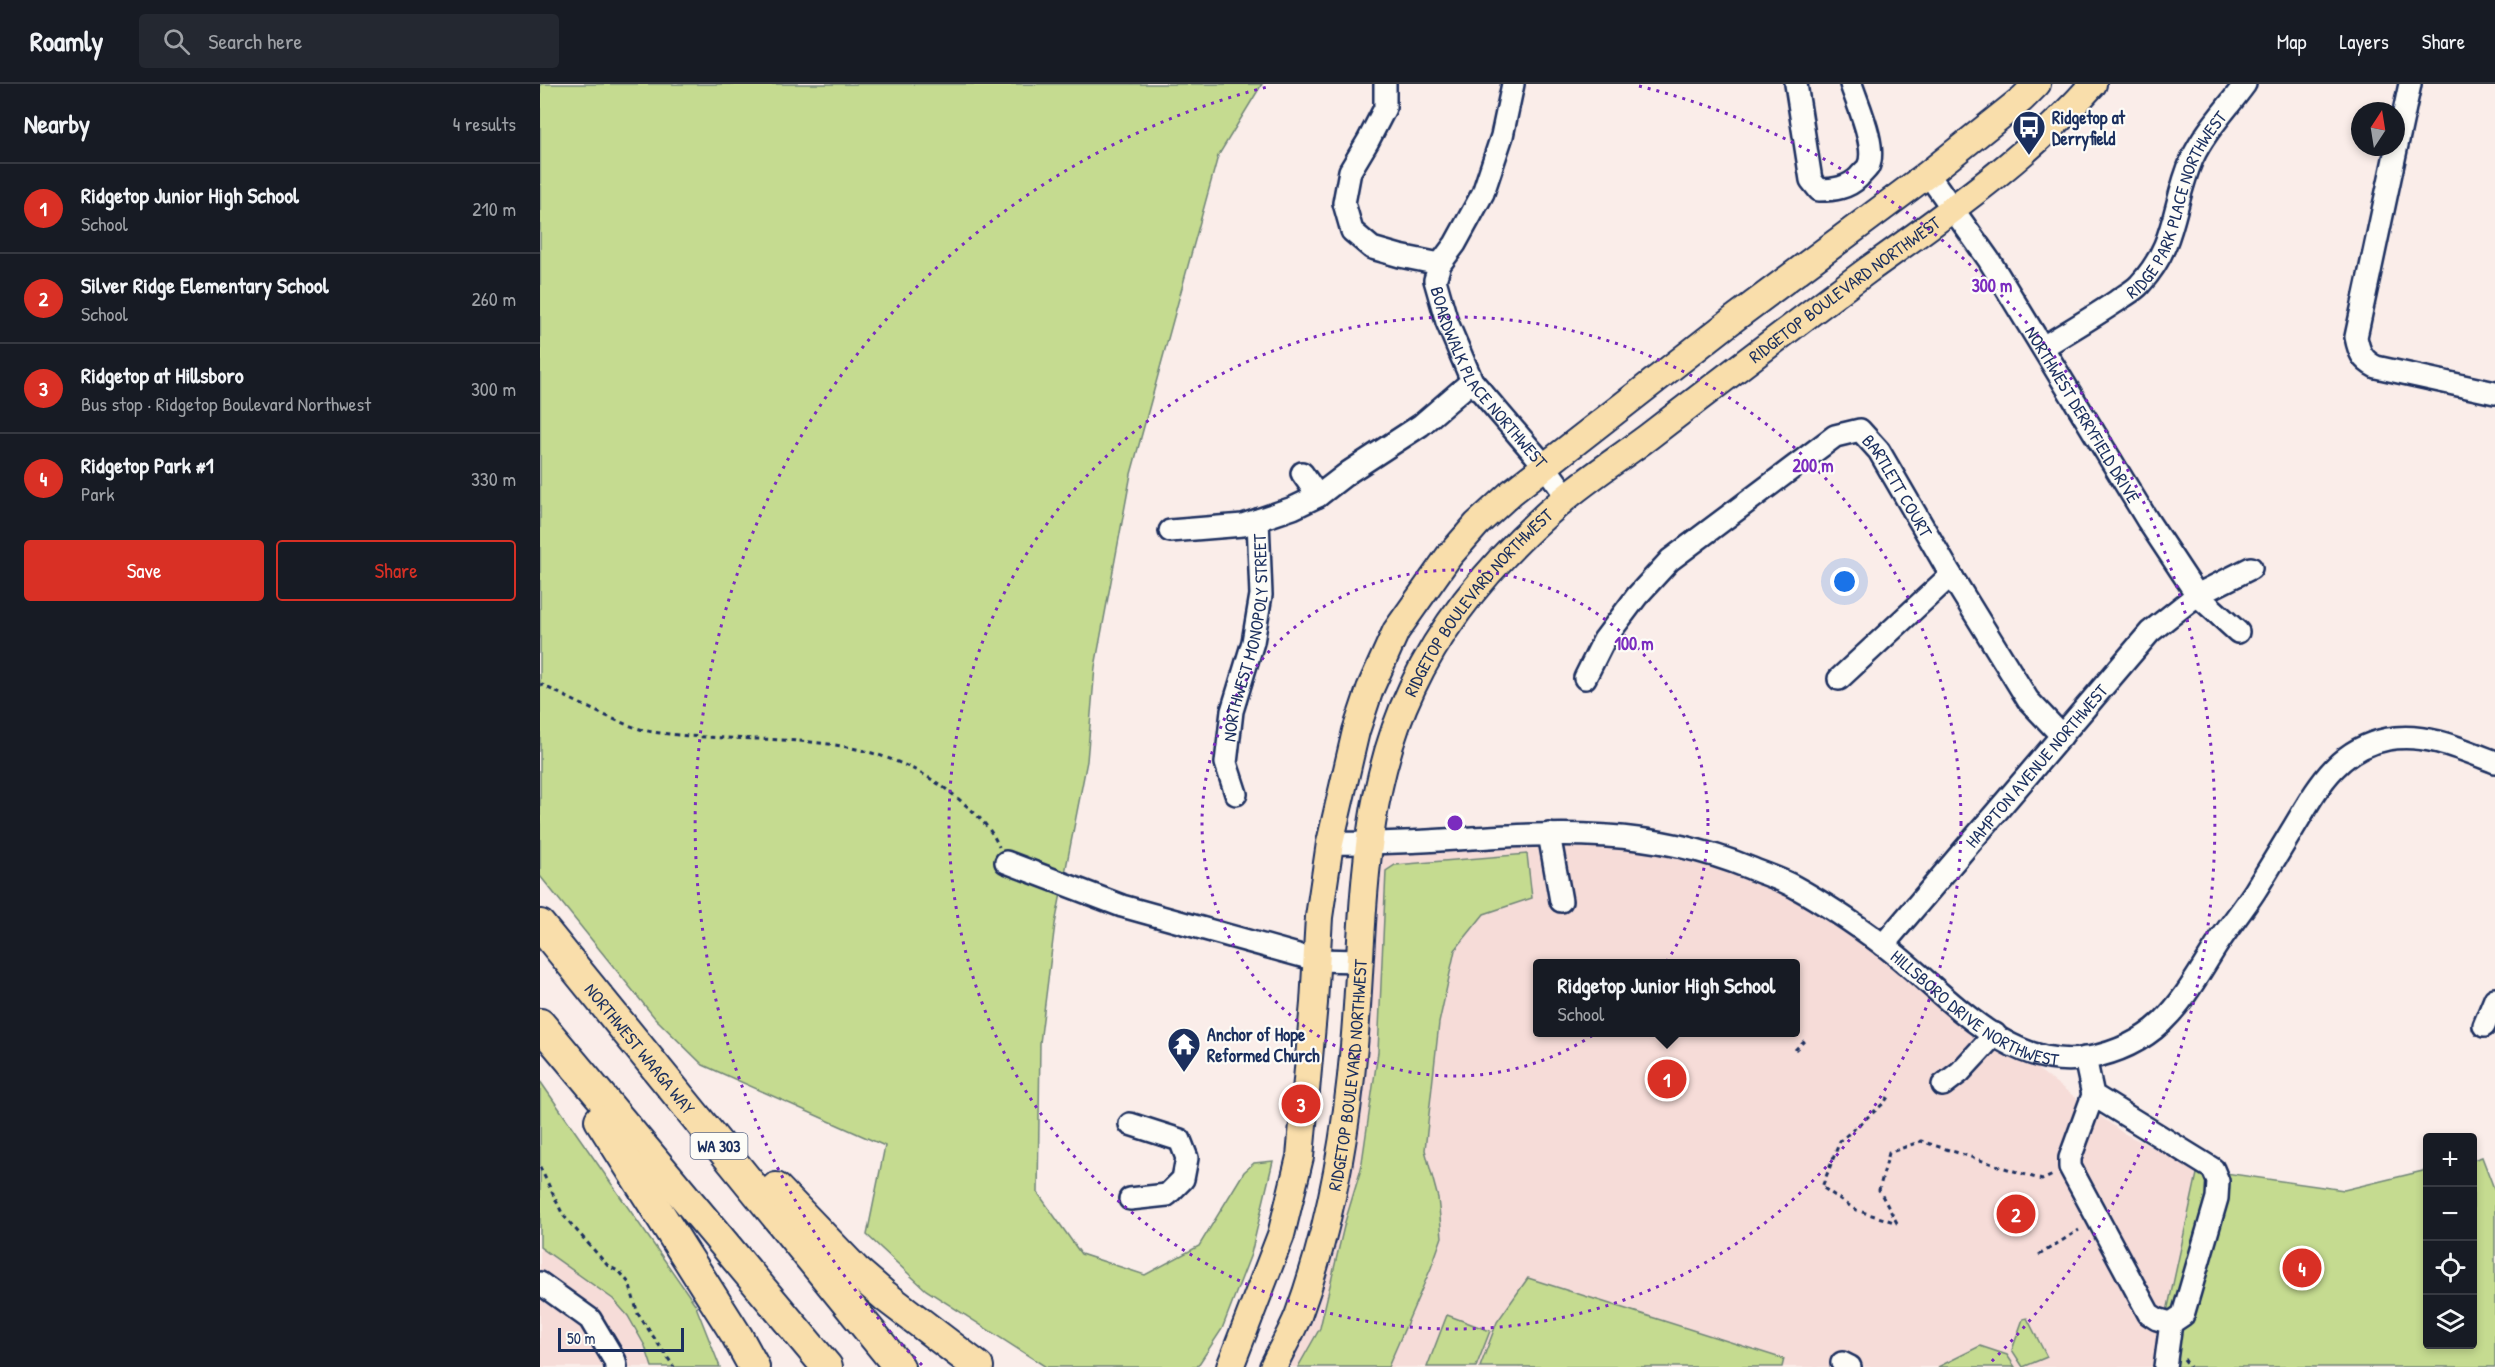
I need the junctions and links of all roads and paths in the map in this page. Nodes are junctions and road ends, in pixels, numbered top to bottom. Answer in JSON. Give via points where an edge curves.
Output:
{"nodes":[{"id":1,"x":1385,"y":84,"type":"edge"},
{"id":2,"x":1514,"y":84,"type":"edge"},
{"id":3,"x":1796,"y":84,"type":"edge"},
{"id":4,"x":1851,"y":84,"type":"edge"},
{"id":5,"x":2037,"y":84,"type":"edge"},
{"id":6,"x":2093,"y":84,"type":"edge"},
{"id":7,"x":2245,"y":84,"type":"edge"},
{"id":8,"x":2410,"y":84,"type":"edge"},
{"id":9,"x":1928,"y":174,"type":"junction"},
{"id":10,"x":1953,"y":209,"type":"junction"},
{"id":11,"x":1440,"y":264,"type":"junction"},
{"id":12,"x":2043,"y":347,"type":"junction"},
{"id":13,"x":1472,"y":381,"type":"junction"},
{"id":14,"x":2495,"y":393,"type":"edge"},
{"id":15,"x":1544,"y":465,"type":"junction"},
{"id":16,"x":1302,"y":472,"type":"dead end"},
{"id":17,"x":1318,"y":496,"type":"junction"},
{"id":18,"x":1567,"y":497,"type":"junction"},
{"id":19,"x":1258,"y":520,"type":"junction"},
{"id":20,"x":1170,"y":531,"type":"dead end"},
{"id":21,"x":2251,"y":568,"type":"dead end"},
{"id":22,"x":1951,"y":575,"type":"junction"},
{"id":23,"x":2197,"y":596,"type":"junction"},
{"id":24,"x":2238,"y":632,"type":"dead end"},
{"id":25,"x":1585,"y":678,"type":"dead end"},
{"id":26,"x":1839,"y":679,"type":"dead end"},
{"id":27,"x":540,"y":684,"type":"edge"},
{"id":28,"x":2062,"y":736,"type":"junction"},
{"id":29,"x":2493,"y":758,"type":"edge"},
{"id":30,"x":1236,"y":794,"type":"dead end"},
{"id":31,"x":1549,"y":834,"type":"junction"},
{"id":32,"x":1330,"y":843,"type":"junction"},
{"id":33,"x":1367,"y":844,"type":"junction"},
{"id":34,"x":1006,"y":862,"type":"joint"},
{"id":35,"x":1561,"y":902,"type":"dead end"},
{"id":36,"x":540,"y":925,"type":"edge"},
{"id":37,"x":1883,"y":945,"type":"junction"},
{"id":38,"x":1316,"y":960,"type":"junction"},
{"id":39,"x":1360,"y":961,"type":"junction"},
{"id":40,"x":2495,"y":999,"type":"edge"},
{"id":41,"x":613,"y":1016,"type":"junction"},
{"id":42,"x":542,"y":1026,"type":"edge"},
{"id":43,"x":2484,"y":1026,"type":"dead end"},
{"id":44,"x":1995,"y":1034,"type":"junction"},
{"id":45,"x":1807,"y":1038,"type":"dead end"},
{"id":46,"x":1795,"y":1050,"type":"dead end"},
{"id":47,"x":2085,"y":1058,"type":"junction"},
{"id":48,"x":1943,"y":1085,"type":"dead end"},
{"id":49,"x":2093,"y":1095,"type":"junction"},
{"id":50,"x":1888,"y":1097,"type":"dead end"},
{"id":51,"x":1130,"y":1124,"type":"dead end"},
{"id":52,"x":540,"y":1167,"type":"edge"},
{"id":53,"x":2053,"y":1175,"type":"dead end"},
{"id":54,"x":1130,"y":1199,"type":"dead end"},
{"id":55,"x":2079,"y":1230,"type":"dead end"},
{"id":56,"x":2039,"y":1255,"type":"dead end"},
{"id":57,"x":540,"y":1283,"type":"edge"},
{"id":58,"x":2171,"y":1323,"type":"junction"},
{"id":59,"x":616,"y":1367,"type":"edge"},
{"id":60,"x":674,"y":1367,"type":"edge"},
{"id":61,"x":754,"y":1367,"type":"edge"},
{"id":62,"x":827,"y":1367,"type":"edge"},
{"id":63,"x":899,"y":1367,"type":"edge"},
{"id":64,"x":978,"y":1367,"type":"edge"},
{"id":65,"x":1230,"y":1367,"type":"edge"},
{"id":66,"x":1273,"y":1367,"type":"edge"},
{"id":67,"x":2165,"y":1367,"type":"edge"}],
"edges":[{"from":1,"to":11,"type":"street","via":[[1385,108],[1350,171],[1344,202],[1352,231],[1372,248]]},
{"from":2,"to":11,"type":"street","name":"BOARDWALK PLACE NORTHWEST","via":[[1483,193]]},
{"from":3,"to":4,"type":"street","via":[[1811,180],[1820,190],[1835,190],[1854,182],[1869,166],[1865,124]]},
{"from":5,"to":9,"type":"main road","name":"RIDGETOP BOULEVARD NORTHWEST"},
{"from":6,"to":10,"type":"main road","name":"RIDGETOP BOULEVARD NORTHWEST","via":[[2048,130]]},
{"from":7,"to":12,"type":"street","name":"RIDGE PARK PLACE NORTHWEST","via":[[2193,158],[2182,184],[2169,240],[2157,264],[2138,286]]},
{"from":8,"to":14,"type":"street","via":[[2356,337],[2358,351],[2376,367]]},
{"from":9,"to":10,"type":"street","name":"NORTHWEST DERRYFIELD DRIVE"},
{"from":9,"to":15,"type":"main road","name":"RIDGETOP BOULEVARD NORTHWEST"},
{"from":10,"to":12,"type":"street","name":"NORTHWEST DERRYFIELD DRIVE"},
{"from":10,"to":18,"type":"main road","name":"RIDGETOP BOULEVARD NORTHWEST"},
{"from":11,"to":13,"type":"street","name":"BOARDWALK PLACE NORTHWEST","via":[[1435,280],[1447,322]]},
{"from":12,"to":23,"type":"street","name":"NORTHWEST DERRYFIELD DRIVE"},
{"from":13,"to":15,"type":"street","name":"BOARDWALK PLACE NORTHWEST"},
{"from":13,"to":17,"type":"street","name":"NORTHWEST MONOPOLY STREET","via":[[1420,425]]},
{"from":15,"to":18,"type":"street","name":"BOARDWALK PLACE NORTHWEST"},
{"from":15,"to":32,"type":"main road","name":"RIDGETOP BOULEVARD NORTHWEST","via":[[1477,524],[1449,556],[1396,631],[1373,679],[1356,731]]},
{"from":16,"to":17,"type":"street"},
{"from":17,"to":19,"type":"street","name":"NORTHWEST MONOPOLY STREET"},
{"from":18,"to":33,"type":"main road","name":"RIDGETOP BOULEVARD NORTHWEST","via":[[1525,534],[1476,587],[1437,642],[1413,686],[1390,743]]},
{"from":19,"to":20,"type":"street","via":[[1244,525]]},
{"from":19,"to":30,"type":"street","name":"NORTHWEST MONOPOLY STREET","via":[[1262,595],[1232,711],[1226,763]]},
{"from":21,"to":23,"type":"street","name":"HAMPTON AVENUE NORTHWEST"},
{"from":22,"to":25,"type":"street","name":"BARTLETT COURT","via":[[1879,451],[1860,430],[1835,436],[1670,560],[1604,640]]},
{"from":22,"to":26,"type":"street"},
{"from":22,"to":28,"type":"street","name":"BARTLETT COURT","via":[[2028,700]]},
{"from":23,"to":24,"type":"street","name":"NORTHWEST DERRYFIELD DRIVE"},
{"from":23,"to":28,"type":"street","name":"HAMPTON AVENUE NORTHWEST","via":[[2151,632]]},
{"from":27,"to":34,"type":"path","via":[[651,732],[840,745],[877,753],[918,771],[972,810],[994,833]]},
{"from":28,"to":37,"type":"street","name":"HAMPTON AVENUE NORTHWEST"},
{"from":29,"to":47,"type":"street","name":"HILLSBORO DRIVE NORTHWEST","via":[[2435,740],[2389,738],[2357,749],[2322,779],[2254,892],[2163,1021],[2115,1052]]},
{"from":31,"to":33,"type":"street","name":"HILLSBORO DRIVE NORTHWEST"},
{"from":31,"to":35,"type":"street"},
{"from":31,"to":37,"type":"street","name":"HILLSBORO DRIVE NORTHWEST","via":[[1654,840],[1719,855],[1793,886]]},
{"from":32,"to":33,"type":"street","name":"HILLSBORO DRIVE NORTHWEST"},
{"from":32,"to":38,"type":"main road","name":"RIDGETOP BOULEVARD NORTHWEST"},
{"from":33,"to":39,"type":"main road","name":"RIDGETOP BOULEVARD NORTHWEST"},
{"from":34,"to":38,"type":"street","via":[[1122,906]]},
{"from":36,"to":41,"type":"highway","name":"NORTHWEST WAAGA WAY","number":"WA 303"},
{"from":37,"to":44,"type":"street","name":"HILLSBORO DRIVE NORTHWEST","via":[[1974,1022]]},
{"from":38,"to":39,"type":"street"},
{"from":38,"to":65,"type":"main road","name":"RIDGETOP BOULEVARD NORTHWEST","via":[[1300,1157],[1281,1235]]},
{"from":39,"to":66,"type":"main road","name":"RIDGETOP BOULEVARD NORTHWEST","via":[[1345,1137],[1329,1212],[1297,1319]]},
{"from":40,"to":43,"type":"street"},
{"from":41,"to":63,"type":"highway","name":"NORTHWEST WAAGA WAY","number":"WA 303"},
{"from":41,"to":64,"type":"highway","via":[[855,1270]]},
{"from":42,"to":61,"type":"highway"},
{"from":42,"to":62,"type":"highway"},
{"from":44,"to":47,"type":"street","name":"HILLSBORO DRIVE NORTHWEST","via":[[2038,1056],[2058,1060]]},
{"from":44,"to":48,"type":"street"},
{"from":45,"to":46,"type":"path"},
{"from":47,"to":49,"type":"street"},
{"from":49,"to":58,"type":"street","via":[[2070,1167],[2149,1314]]},
{"from":49,"to":58,"type":"street","via":[[2213,1169],[2218,1182],[2217,1198],[2183,1315]]},
{"from":50,"to":53,"type":"path","via":[[1840,1141],[1822,1187],[1856,1210],[1897,1223],[1879,1190],[1889,1154],[1920,1141],[2042,1180]]},
{"from":51,"to":54,"type":"street","via":[[1180,1140],[1187,1158],[1183,1179],[1167,1195]]},
{"from":52,"to":60,"type":"path","via":[[563,1215],[628,1283],[638,1314]]},
{"from":55,"to":56,"type":"path"},
{"from":57,"to":59,"type":"street","via":[[590,1319]]},
{"from":58,"to":67,"type":"street"}]}
